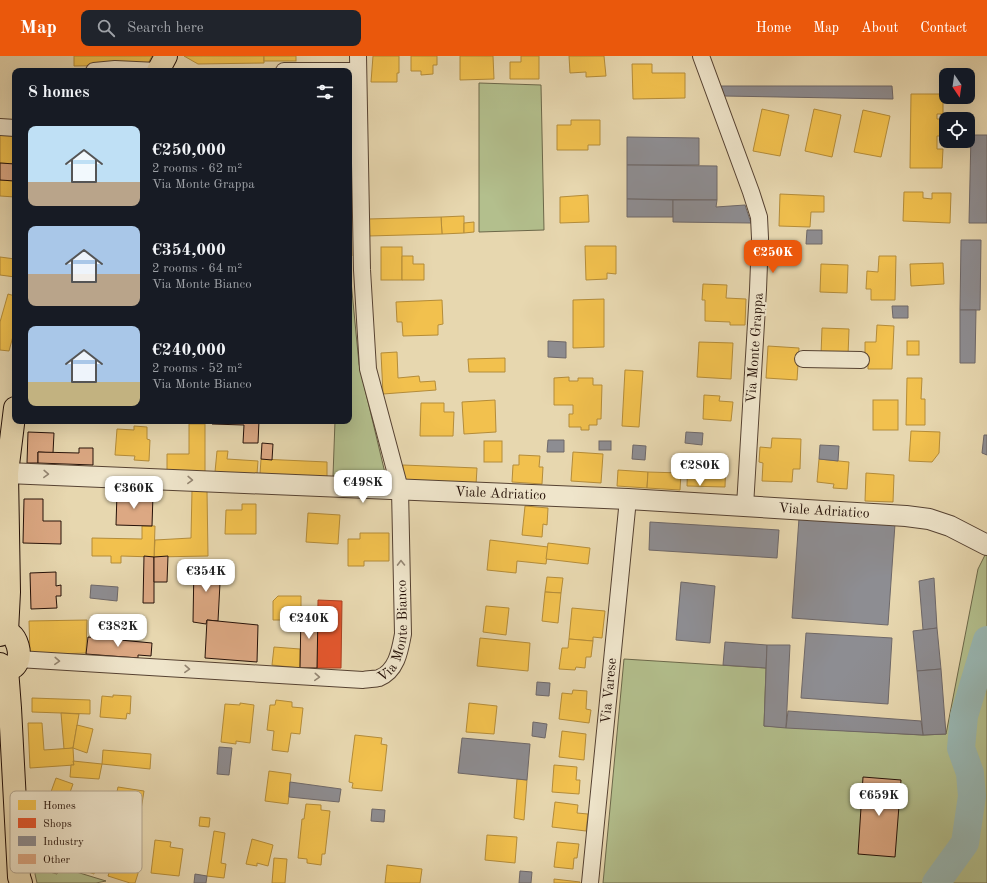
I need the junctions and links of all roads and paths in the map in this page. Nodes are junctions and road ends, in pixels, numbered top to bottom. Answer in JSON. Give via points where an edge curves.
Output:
{"nodes":[{"id":1,"x":166,"y":56,"type":"edge"},
{"id":2,"x":701,"y":56,"type":"edge"},
{"id":3,"x":358,"y":64,"type":"edge"},
{"id":4,"x":160,"y":68,"type":"edge"},
{"id":5,"x":316,"y":68,"type":"edge"},
{"id":6,"x":0,"y":127,"type":"edge"},
{"id":7,"x":12,"y":128,"type":"edge"},
{"id":8,"x":356,"y":270,"type":"edge"},
{"id":9,"x":803,"y":359,"type":"dead end"},
{"id":10,"x":862,"y":360,"type":"dead end"},
{"id":11,"x":13,"y":424,"type":"edge"},
{"id":12,"x":7,"y":473,"type":"junction"},
{"id":13,"x":400,"y":489,"type":"junction"},
{"id":14,"x":628,"y":499,"type":"junction"},
{"id":15,"x":745,"y":506,"type":"junction"},
{"id":16,"x":987,"y":545,"type":"edge"},
{"id":17,"x":3,"y":633,"type":"edge"},
{"id":18,"x":8,"y":664,"type":"edge"},
{"id":19,"x":14,"y":791,"type":"edge"},
{"id":20,"x":19,"y":873,"type":"edge"},
{"id":21,"x":21,"y":883,"type":"edge"},
{"id":22,"x":590,"y":883,"type":"edge"}],
"edges":[{"from":1,"to":4,"type":"main road"},
{"from":2,"to":15,"type":"street","name":"Via Monte Grappa","via":[[759,217],[758,290]]},
{"from":3,"to":5,"type":"street"},
{"from":3,"to":8,"type":"street","name":"Via Monte Bianco"},
{"from":6,"to":7,"type":"street"},
{"from":8,"to":13,"type":"street","name":"Via Monte Bianco","via":[[368,369]]},
{"from":9,"to":10,"type":"street"},
{"from":11,"to":12,"type":"main road"},
{"from":12,"to":13,"type":"street","name":"Viale Adriatico","one_way":true},
{"from":12,"to":17,"type":"main road","via":[[9,592]]},
{"from":13,"to":14,"type":"street","name":"Viale Adriatico"},
{"from":18,"to":13,"type":"street","name":"Via Monte Bianco","one_way":true,"via":[[363,680],[380,677],[394,667],[403,634]]},
{"from":14,"to":15,"type":"street","name":"Viale Adriatico"},
{"from":14,"to":22,"type":"street","name":"Via Varese"},
{"from":15,"to":16,"type":"street","name":"Viale Adriatico","via":[[906,516],[950,526]]},
{"from":17,"to":18,"type":"main road","via":[[15,638],[18,645],[19,652]]},
{"from":18,"to":19,"type":"main road"},
{"from":20,"to":21,"type":"main road"}]}
